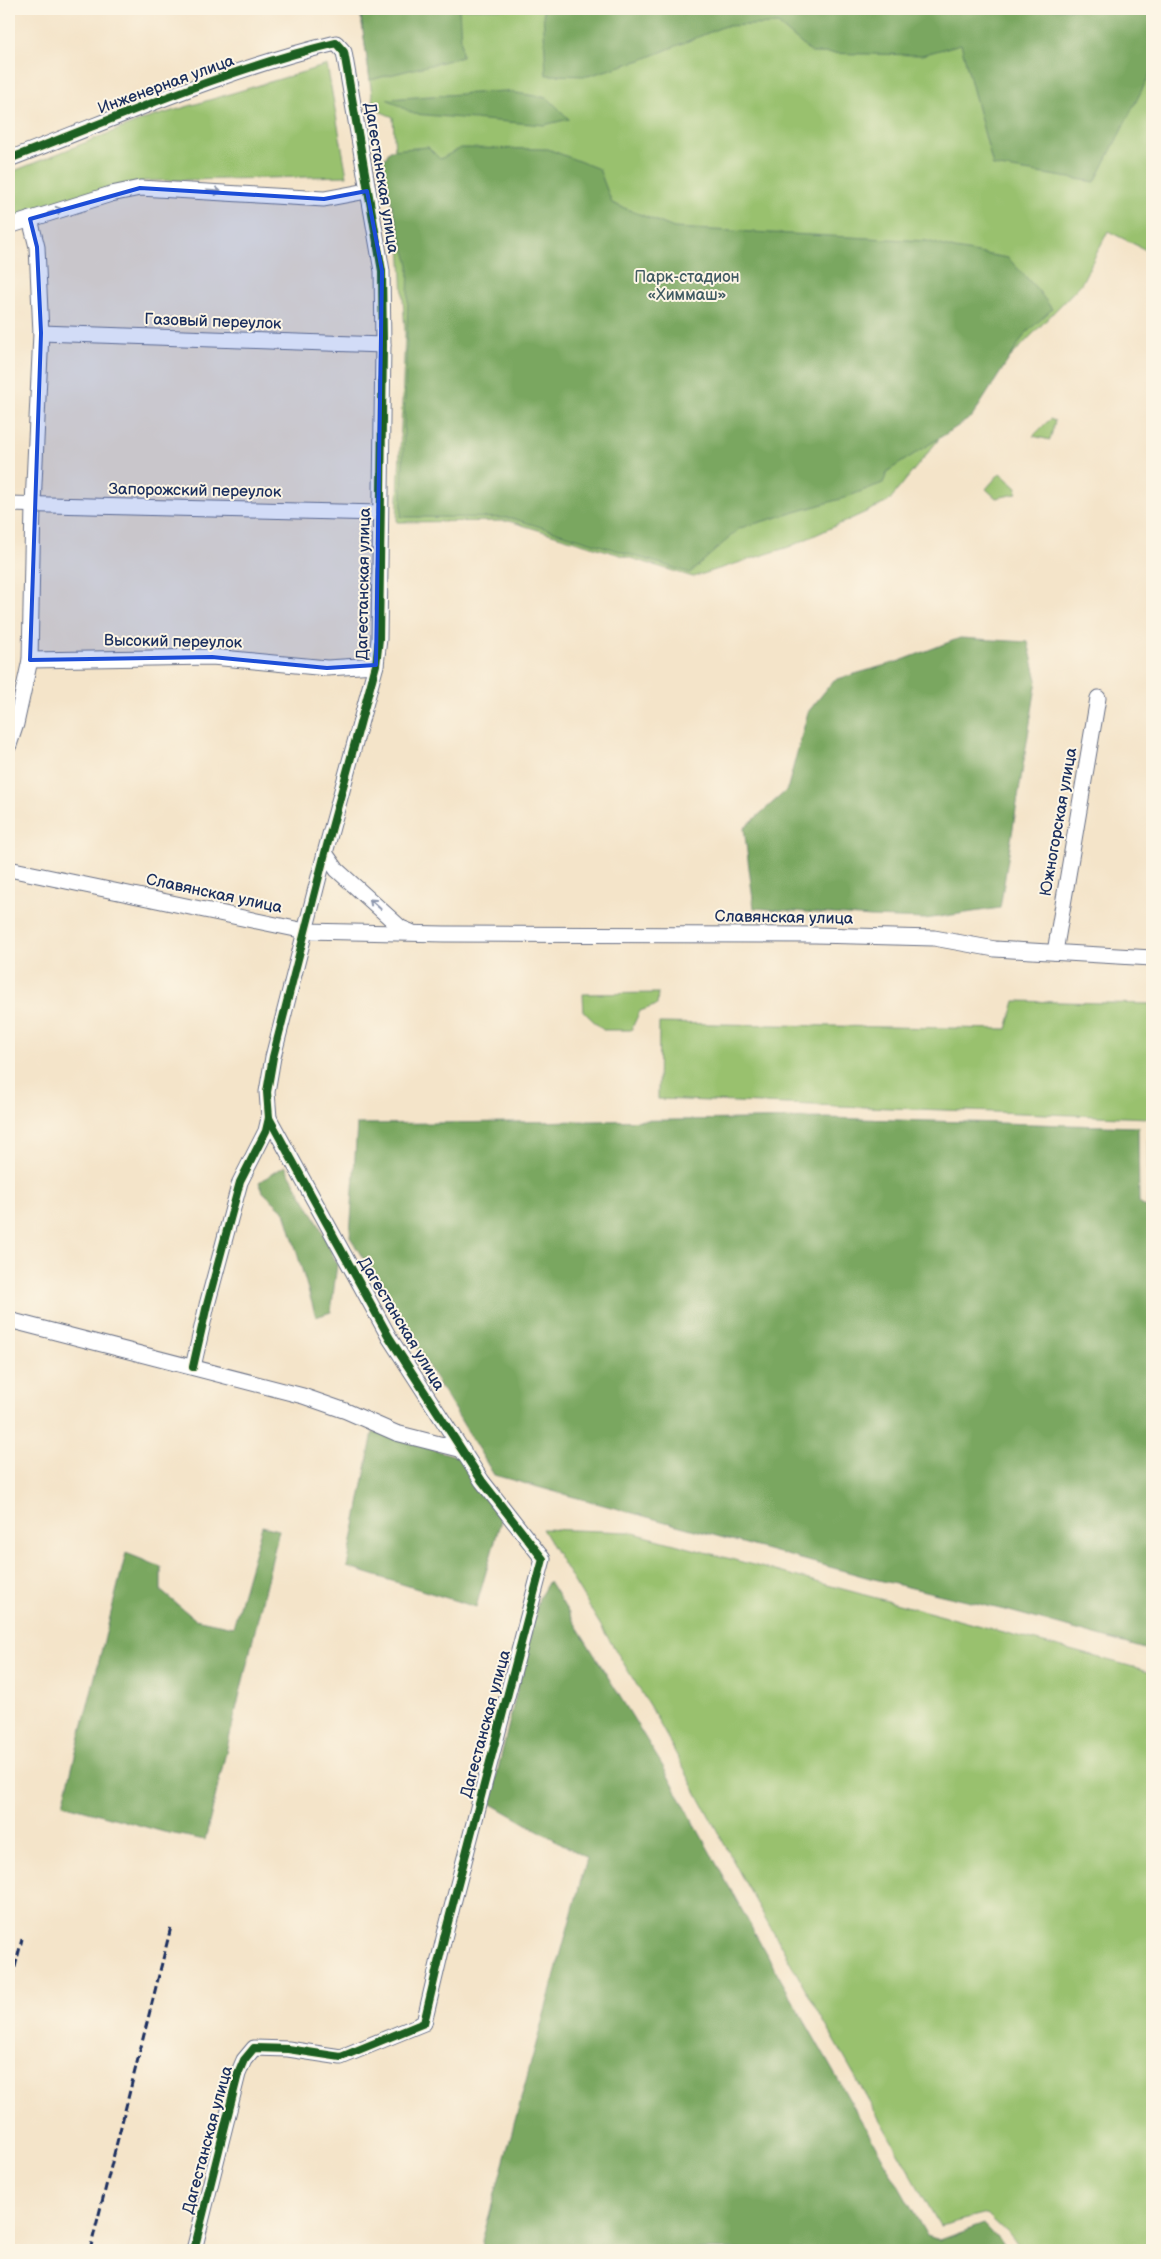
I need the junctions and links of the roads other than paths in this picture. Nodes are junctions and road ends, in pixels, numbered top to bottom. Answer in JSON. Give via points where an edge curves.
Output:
{"nodes":[{"id":1,"x":336,"y":44,"type":"joint"},
{"id":2,"x":9,"y":159,"type":"edge"},
{"id":3,"x":367,"y":190,"type":"junction"},
{"id":4,"x":30,"y":219,"type":"junction"},
{"id":5,"x":9,"y":226,"type":"edge"},
{"id":6,"x":41,"y":333,"type":"junction"},
{"id":7,"x":383,"y":346,"type":"junction"},
{"id":8,"x":9,"y":504,"type":"edge"},
{"id":9,"x":33,"y":505,"type":"junction"},
{"id":10,"x":380,"y":513,"type":"junction"},
{"id":11,"x":30,"y":660,"type":"junction"},
{"id":12,"x":376,"y":665,"type":"junction"},
{"id":13,"x":1098,"y":698,"type":"dead end"},
{"id":14,"x":9,"y":746,"type":"edge"},
{"id":15,"x":324,"y":853,"type":"junction"},
{"id":16,"x":9,"y":869,"type":"edge"},
{"id":17,"x":305,"y":931,"type":"junction"},
{"id":18,"x":413,"y":933,"type":"junction"},
{"id":19,"x":1055,"y":952,"type":"junction"},
{"id":20,"x":1152,"y":958,"type":"edge"},
{"id":21,"x":269,"y":1118,"type":"junction"},
{"id":22,"x":9,"y":1320,"type":"edge"},
{"id":23,"x":193,"y":1367,"type":"junction"},
{"id":24,"x":463,"y":1450,"type":"junction"},
{"id":25,"x":194,"y":2250,"type":"edge"}],
"edges":[{"from":1,"to":2,"type":"street","name":"Инженерная улица","via":[[179,92]]},
{"from":1,"to":3,"type":"street","name":"Дагестанская улица","via":[[344,52]]},
{"from":4,"to":3,"type":"street","one_way":true,"via":[[140,188],[324,199]]},
{"from":3,"to":7,"type":"street","name":"Дагестанская улица","via":[[382,271]]},
{"from":4,"to":5,"type":"street"},
{"from":4,"to":6,"type":"street","via":[[37,247]]},
{"from":6,"to":7,"type":"street","name":"Газовый переулок"},
{"from":6,"to":9,"type":"street"},
{"from":7,"to":10,"type":"street","name":"Дагестанская улица"},
{"from":8,"to":9,"type":"street","name":"Запорожский переулок"},
{"from":9,"to":10,"type":"street","name":"Запорожский переулок"},
{"from":9,"to":11,"type":"street"},
{"from":10,"to":12,"type":"street","name":"Дагестанская улица"},
{"from":11,"to":12,"type":"street","name":"Высокий переулок","via":[[212,657],[327,668]]},
{"from":11,"to":14,"type":"street"},
{"from":12,"to":15,"type":"street","name":"Дагестанская улица"},
{"from":13,"to":19,"type":"street","name":"Южногорская улица"},
{"from":15,"to":17,"type":"street","name":"Дагестанская улица"},
{"from":18,"to":15,"type":"street","one_way":true,"via":[[401,928],[337,870]]},
{"from":16,"to":17,"type":"street","name":"Славянская улица"},
{"from":17,"to":18,"type":"street","name":"Славянская улица"},
{"from":17,"to":21,"type":"street","name":"Дагестанская улица","via":[[270,1074]]},
{"from":18,"to":19,"type":"street","name":"Славянская улица","via":[[926,938],[995,949]]},
{"from":19,"to":20,"type":"street","name":"Славянская улица"},
{"from":21,"to":23,"type":"street","name":"Дагестанская улица","via":[[264,1139],[240,1182]]},
{"from":21,"to":24,"type":"street","name":"Дагестанская улица","via":[[389,1337]]},
{"from":22,"to":23,"type":"street"},
{"from":23,"to":24,"type":"street","via":[[303,1396],[396,1432]]},
{"from":24,"to":25,"type":"street","name":"Дагестанская улица","via":[[482,1481],[544,1559],[424,2023],[342,2057],[254,2048],[238,2074]]}]}
